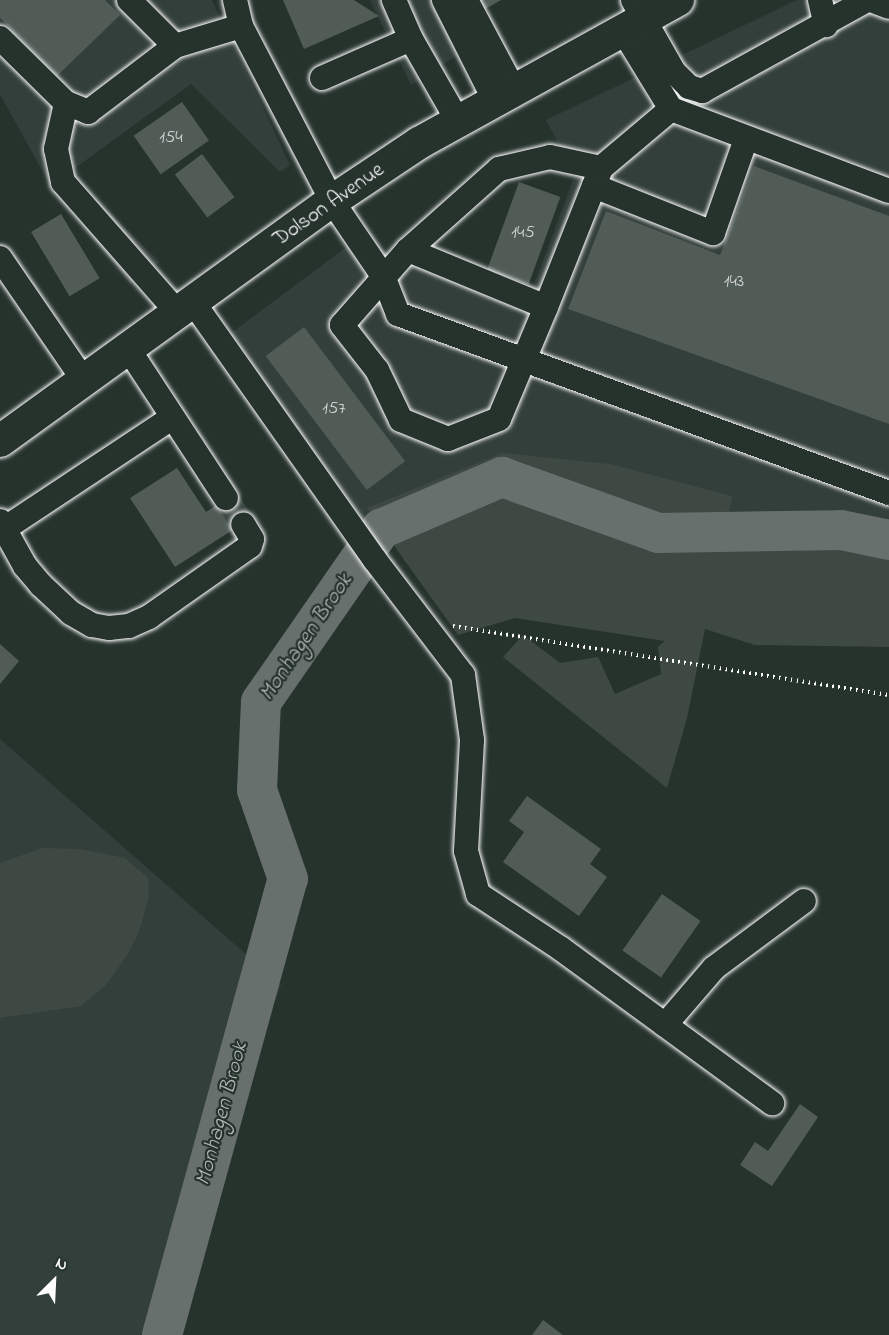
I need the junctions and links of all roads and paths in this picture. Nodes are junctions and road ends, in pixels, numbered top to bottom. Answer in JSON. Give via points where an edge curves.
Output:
{"nodes":[{"id":1,"x":129,"y":0,"type":"edge"},
{"id":2,"x":235,"y":0,"type":"edge"},
{"id":3,"x":394,"y":0,"type":"edge"},
{"id":4,"x":444,"y":0,"type":"edge"},
{"id":5,"x":466,"y":0,"type":"edge"},
{"id":6,"x":678,"y":0,"type":"edge"},
{"id":7,"x":820,"y":0,"type":"edge"},
{"id":8,"x":867,"y":0,"type":"edge"},
{"id":9,"x":872,"y":0,"type":"edge"},
{"id":10,"x":889,"y":7,"type":"edge"},
{"id":11,"x":633,"y":16,"type":"edge"},
{"id":12,"x":826,"y":25,"type":"junction"},
{"id":13,"x":241,"y":26,"type":"junction"},
{"id":14,"x":0,"y":38,"type":"edge"},
{"id":15,"x":411,"y":39,"type":"junction"},
{"id":16,"x":175,"y":46,"type":"junction"},
{"id":17,"x":322,"y":78,"type":"dead end"},
{"id":18,"x":503,"y":94,"type":"junction"},
{"id":19,"x":66,"y":103,"type":"junction"},
{"id":20,"x":671,"y":109,"type":"junction"},
{"id":21,"x":458,"y":121,"type":"junction"},
{"id":22,"x":746,"y":139,"type":"junction"},
{"id":23,"x":598,"y":177,"type":"junction"},
{"id":24,"x":889,"y":191,"type":"edge"},
{"id":25,"x":332,"y":201,"type":"junction"},
{"id":26,"x":408,"y":250,"type":"junction"},
{"id":27,"x":0,"y":258,"type":"edge"},
{"id":28,"x":383,"y":276,"type":"junction"},
{"id":29,"x":186,"y":308,"type":"junction"},
{"id":30,"x":546,"y":308,"type":"junction"},
{"id":31,"x":129,"y":350,"type":"junction"},
{"id":32,"x":525,"y":363,"type":"junction"},
{"id":33,"x":85,"y":382,"type":"junction"},
{"id":34,"x":172,"y":418,"type":"junction"},
{"id":35,"x":0,"y":441,"type":"edge"},
{"id":36,"x":889,"y":493,"type":"edge"},
{"id":37,"x":226,"y":498,"type":"tunnel mouth"},
{"id":38,"x":243,"y":524,"type":"tunnel mouth"},
{"id":39,"x":2,"y":525,"type":"edge"},
{"id":40,"x":423,"y":621,"type":"junction"},
{"id":41,"x":889,"y":695,"type":"edge"},
{"id":42,"x":804,"y":901,"type":"dead end"},
{"id":43,"x":665,"y":1025,"type":"junction"},
{"id":44,"x":772,"y":1103,"type":"dead end"}],
"edges":[{"from":1,"to":16,"type":"lane"},
{"from":2,"to":13,"type":"lane"},
{"from":3,"to":15,"type":"lane"},
{"from":4,"to":18,"type":"lane"},
{"from":5,"to":18,"type":"lane"},
{"from":6,"to":11,"type":"main road","name":"Dolson Avenue"},
{"from":7,"to":12,"type":"lane"},
{"from":8,"to":12,"type":"lane"},
{"from":9,"to":10,"type":"lane"},
{"from":11,"to":12,"type":"lane","via":[[674,72],[689,87],[702,91]]},
{"from":11,"to":18,"type":"main road","name":"Dolson Avenue"},
{"from":11,"to":20,"type":"lane"},
{"from":13,"to":16,"type":"lane"},
{"from":13,"to":25,"type":"lane"},
{"from":14,"to":19,"type":"lane"},
{"from":15,"to":17,"type":"lane"},
{"from":15,"to":21,"type":"lane"},
{"from":16,"to":19,"type":"lane","via":[[88,112]]},
{"from":18,"to":21,"type":"main road","name":"Dolson Avenue"},
{"from":19,"to":29,"type":"lane","via":[[56,149],[63,182]]},
{"from":20,"to":22,"type":"lane"},
{"from":20,"to":23,"type":"lane"},
{"from":21,"to":25,"type":"main road","name":"Dolson Avenue"},
{"from":22,"to":23,"type":"lane","via":[[713,233]]},
{"from":22,"to":24,"type":"lane"},
{"from":23,"to":26,"type":"lane","via":[[550,157],[500,169]]},
{"from":23,"to":30,"type":"lane"},
{"from":25,"to":28,"type":"lane"},
{"from":25,"to":29,"type":"main road","name":"Dolson Avenue"},
{"from":26,"to":28,"type":"lane"},
{"from":26,"to":30,"type":"lane"},
{"from":27,"to":33,"type":"lane"},
{"from":28,"to":32,"type":"lane","via":[[398,314]]},
{"from":28,"to":32,"type":"lane","via":[[342,325],[377,370],[401,420],[448,439],[499,419]]},
{"from":29,"to":31,"type":"main road","name":"Dolson Avenue"},
{"from":29,"to":40,"type":"lane"},
{"from":30,"to":32,"type":"lane"},
{"from":31,"to":33,"type":"main road","name":"Dolson Avenue"},
{"from":31,"to":34,"type":"lane"},
{"from":32,"to":36,"type":"lane"},
{"from":33,"to":35,"type":"main road","name":"Dolson Avenue"},
{"from":34,"to":37,"type":"lane"},
{"from":34,"to":39,"type":"lane"},
{"from":38,"to":39,"type":"lane","via":[[252,539],[250,546],[149,618],[109,628],[92,625],[71,613],[41,585],[25,566]]},
{"from":40,"to":41,"type":"path"},
{"from":40,"to":43,"type":"lane","via":[[463,675],[472,740],[466,851],[478,894]]},
{"from":42,"to":43,"type":"lane","via":[[714,968]]},
{"from":43,"to":44,"type":"lane"}]}
